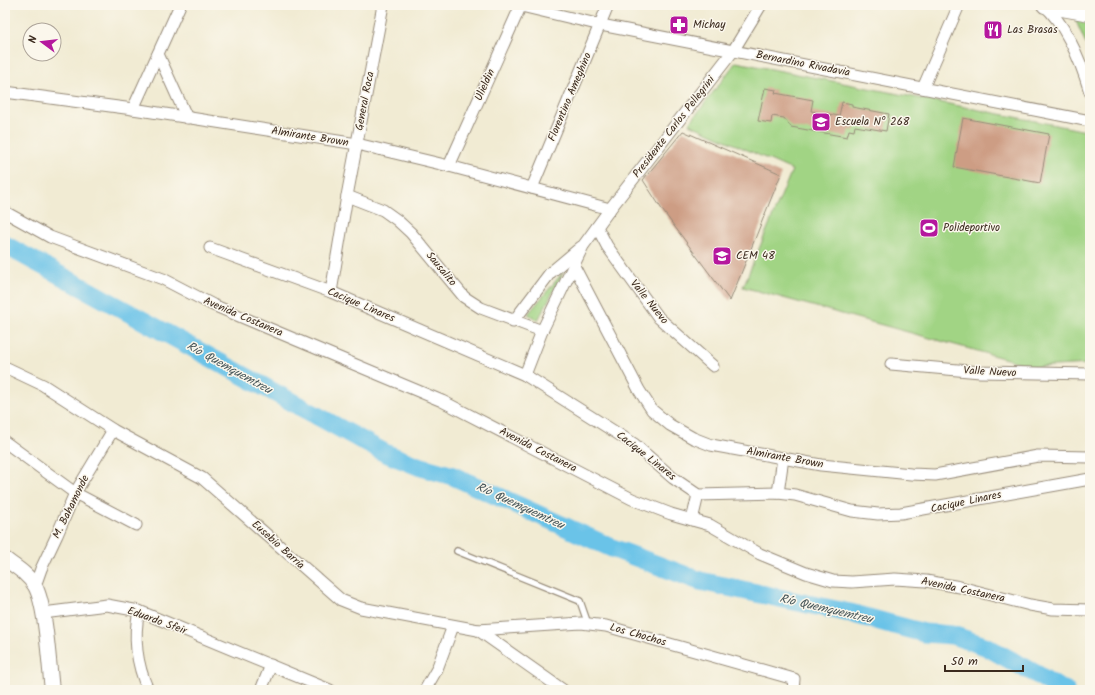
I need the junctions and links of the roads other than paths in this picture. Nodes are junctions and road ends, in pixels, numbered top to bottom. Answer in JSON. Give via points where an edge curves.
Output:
{"nodes":[{"id":1,"x":180,"y":5,"type":"edge"},
{"id":2,"x":383,"y":5,"type":"edge"},
{"id":3,"x":519,"y":5,"type":"edge"},
{"id":4,"x":608,"y":5,"type":"edge"},
{"id":5,"x":761,"y":5,"type":"edge"},
{"id":6,"x":959,"y":5,"type":"edge"},
{"id":7,"x":1044,"y":5,"type":"edge"},
{"id":8,"x":1090,"y":13,"type":"edge"},
{"id":9,"x":601,"y":25,"type":"junction"},
{"id":10,"x":733,"y":51,"type":"junction"},
{"id":11,"x":158,"y":54,"type":"junction"},
{"id":12,"x":1089,"y":84,"type":"edge"},
{"id":13,"x":923,"y":88,"type":"junction"},
{"id":14,"x":5,"y":92,"type":"edge"},
{"id":15,"x":133,"y":109,"type":"junction"},
{"id":16,"x":187,"y":118,"type":"junction"},
{"id":17,"x":1090,"y":121,"type":"edge"},
{"id":18,"x":357,"y":144,"type":"junction"},
{"id":19,"x":449,"y":166,"type":"junction"},
{"id":20,"x":532,"y":188,"type":"junction"},
{"id":21,"x":346,"y":196,"type":"junction"},
{"id":22,"x":610,"y":209,"type":"junction"},
{"id":23,"x":5,"y":212,"type":"edge"},
{"id":24,"x":596,"y":227,"type":"junction"},
{"id":25,"x":583,"y":246,"type":"junction"},
{"id":26,"x":210,"y":248,"type":"dead end"},
{"id":27,"x":574,"y":266,"type":"junction"},
{"id":28,"x":331,"y":292,"type":"junction"},
{"id":29,"x":513,"y":322,"type":"junction"},
{"id":30,"x":542,"y":332,"type":"junction"},
{"id":31,"x":891,"y":364,"type":"dead end"},
{"id":32,"x":713,"y":366,"type":"dead end"},
{"id":33,"x":5,"y":367,"type":"edge"},
{"id":34,"x":1090,"y":374,"type":"edge"},
{"id":35,"x":524,"y":375,"type":"junction"},
{"id":36,"x":113,"y":430,"type":"junction"},
{"id":37,"x":5,"y":442,"type":"edge"},
{"id":38,"x":1090,"y":457,"type":"edge"},
{"id":39,"x":783,"y":458,"type":"junction"},
{"id":40,"x":1090,"y":479,"type":"edge"},
{"id":41,"x":75,"y":493,"type":"junction"},
{"id":42,"x":778,"y":493,"type":"junction"},
{"id":43,"x":698,"y":495,"type":"junction"},
{"id":44,"x":692,"y":520,"type":"junction"},
{"id":45,"x":136,"y":525,"type":"dead end"},
{"id":46,"x":457,"y":551,"type":"dead end"},
{"id":47,"x":5,"y":558,"type":"edge"},
{"id":48,"x":35,"y":586,"type":"junction"},
{"id":49,"x":1090,"y":610,"type":"edge"},
{"id":50,"x":139,"y":611,"type":"junction"},
{"id":51,"x":43,"y":614,"type":"junction"},
{"id":52,"x":588,"y":624,"type":"junction"},
{"id":53,"x":454,"y":626,"type":"junction"},
{"id":54,"x":478,"y":630,"type":"junction"},
{"id":55,"x":271,"y":665,"type":"junction"},
{"id":56,"x":794,"y":685,"type":"edge"},
{"id":57,"x":318,"y":688,"type":"edge"},
{"id":58,"x":52,"y":690,"type":"edge"},
{"id":59,"x":148,"y":690,"type":"edge"},
{"id":60,"x":261,"y":690,"type":"edge"},
{"id":61,"x":330,"y":690,"type":"edge"},
{"id":62,"x":425,"y":690,"type":"edge"},
{"id":63,"x":563,"y":690,"type":"edge"}],
"edges":[{"from":1,"to":11,"type":"street"},
{"from":2,"to":18,"type":"street","name":"General Roca"},
{"from":3,"to":9,"type":"street","name":"Bernardino Rivadavia"},
{"from":3,"to":19,"type":"street","name":"Ulieldin"},
{"from":4,"to":9,"type":"street","name":"Florentino Ameghino"},
{"from":5,"to":10,"type":"street","name":"Presidente Carlos Pellegrini"},
{"from":6,"to":13,"type":"street"},
{"from":7,"to":8,"type":"main road"},
{"from":7,"to":12,"type":"street","via":[[1061,25]]},
{"from":9,"to":10,"type":"street","name":"Bernardino Rivadavia"},
{"from":9,"to":20,"type":"street","name":"Florentino Ameghino"},
{"from":10,"to":13,"type":"street","name":"Bernardino Rivadavia"},
{"from":10,"to":22,"type":"street","name":"Presidente Carlos Pellegrini"},
{"from":11,"to":15,"type":"street"},
{"from":11,"to":16,"type":"street"},
{"from":13,"to":17,"type":"street","name":"Bernardino Rivadavia"},
{"from":14,"to":15,"type":"street","name":"Almirante Brown"},
{"from":15,"to":16,"type":"street","name":"Almirante Brown"},
{"from":16,"to":18,"type":"street","name":"Almirante Brown"},
{"from":18,"to":19,"type":"street","name":"Almirante Brown"},
{"from":18,"to":21,"type":"street","name":"General Roca"},
{"from":19,"to":20,"type":"street","name":"Almirante Brown"},
{"from":20,"to":22,"type":"street","name":"Almirante Brown"},
{"from":21,"to":28,"type":"street","name":"General Roca"},
{"from":21,"to":29,"type":"street","name":"Sausalito","via":[[383,210],[397,220],[464,297],[481,308]]},
{"from":22,"to":24,"type":"street","name":"Presidente Carlos Pellegrini"},
{"from":23,"to":44,"type":"street","name":"Avenida Costanera","via":[[50,237],[163,279],[213,305],[442,401],[632,499]]},
{"from":24,"to":25,"type":"street","name":"Presidente Carlos Pellegrini"},
{"from":24,"to":32,"type":"street","name":"Valle Nuevo","via":[[660,318]]},
{"from":25,"to":27,"type":"street","name":"Presidente Carlos Pellegrini"},
{"from":25,"to":29,"type":"street","name":"Presidente Carlos Pellegrini","via":[[550,273]]},
{"from":26,"to":28,"type":"street","name":"Cacique Linares"},
{"from":27,"to":30,"type":"street","name":"Presidente Carlos Pellegrini"},
{"from":27,"to":39,"type":"street","name":"Almirante Brown","via":[[652,410],[670,425],[711,445]]},
{"from":28,"to":35,"type":"street","name":"Cacique Linares"},
{"from":29,"to":30,"type":"street","name":"Sausalito"},
{"from":30,"to":35,"type":"street","name":"Presidente Carlos Pellegrini"},
{"from":31,"to":34,"type":"street","name":"Valle Nuevo","via":[[980,372]]},
{"from":33,"to":36,"type":"street","name":"Eusebio Barría","via":[[43,385]]},
{"from":35,"to":43,"type":"street","name":"Cacique Linares","via":[[634,444],[673,478]]},
{"from":36,"to":41,"type":"street","name":"M. Bahamonde"},
{"from":36,"to":53,"type":"street","name":"Eusebio Barría","via":[[202,478],[341,600],[361,608]]},
{"from":37,"to":41,"type":"street"},
{"from":38,"to":39,"type":"street","name":"Almirante Brown","via":[[1038,456],[935,475],[851,469]]},
{"from":39,"to":42,"type":"street"},
{"from":40,"to":42,"type":"street","name":"Cacique Linares","via":[[901,513],[852,511],[795,495]]},
{"from":41,"to":45,"type":"street"},
{"from":41,"to":48,"type":"street","name":"M. Bahamonde"},
{"from":42,"to":43,"type":"street","name":"Cacique Linares"},
{"from":43,"to":44,"type":"street"},
{"from":44,"to":49,"type":"street","name":"Avenida Costanera","via":[[721,530],[760,554],[833,582],[895,579],[926,581],[1030,605],[1053,609]]},
{"from":46,"to":52,"type":"lane","via":[[580,601]]},
{"from":47,"to":48,"type":"street"},
{"from":48,"to":51,"type":"street"},
{"from":50,"to":51,"type":"street","name":"Eduardo Sfeir","via":[[107,605]]},
{"from":50,"to":55,"type":"street","name":"Eduardo Sfeir"},
{"from":50,"to":59,"type":"street","via":[[136,626],[137,656]]},
{"from":51,"to":58,"type":"street"},
{"from":52,"to":54,"type":"street","name":"Los Chochos"},
{"from":52,"to":56,"type":"street","name":"Los Chochos","via":[[606,626]]},
{"from":53,"to":54,"type":"street","name":"Eusebio Barría"},
{"from":53,"to":62,"type":"street","via":[[437,669]]},
{"from":54,"to":63,"type":"street","name":"Eusebio Barría"},
{"from":55,"to":57,"type":"street","name":"Eduardo Sfeir"},
{"from":55,"to":60,"type":"street"},
{"from":57,"to":61,"type":"street","name":"Eduardo Sfeir"}]}
